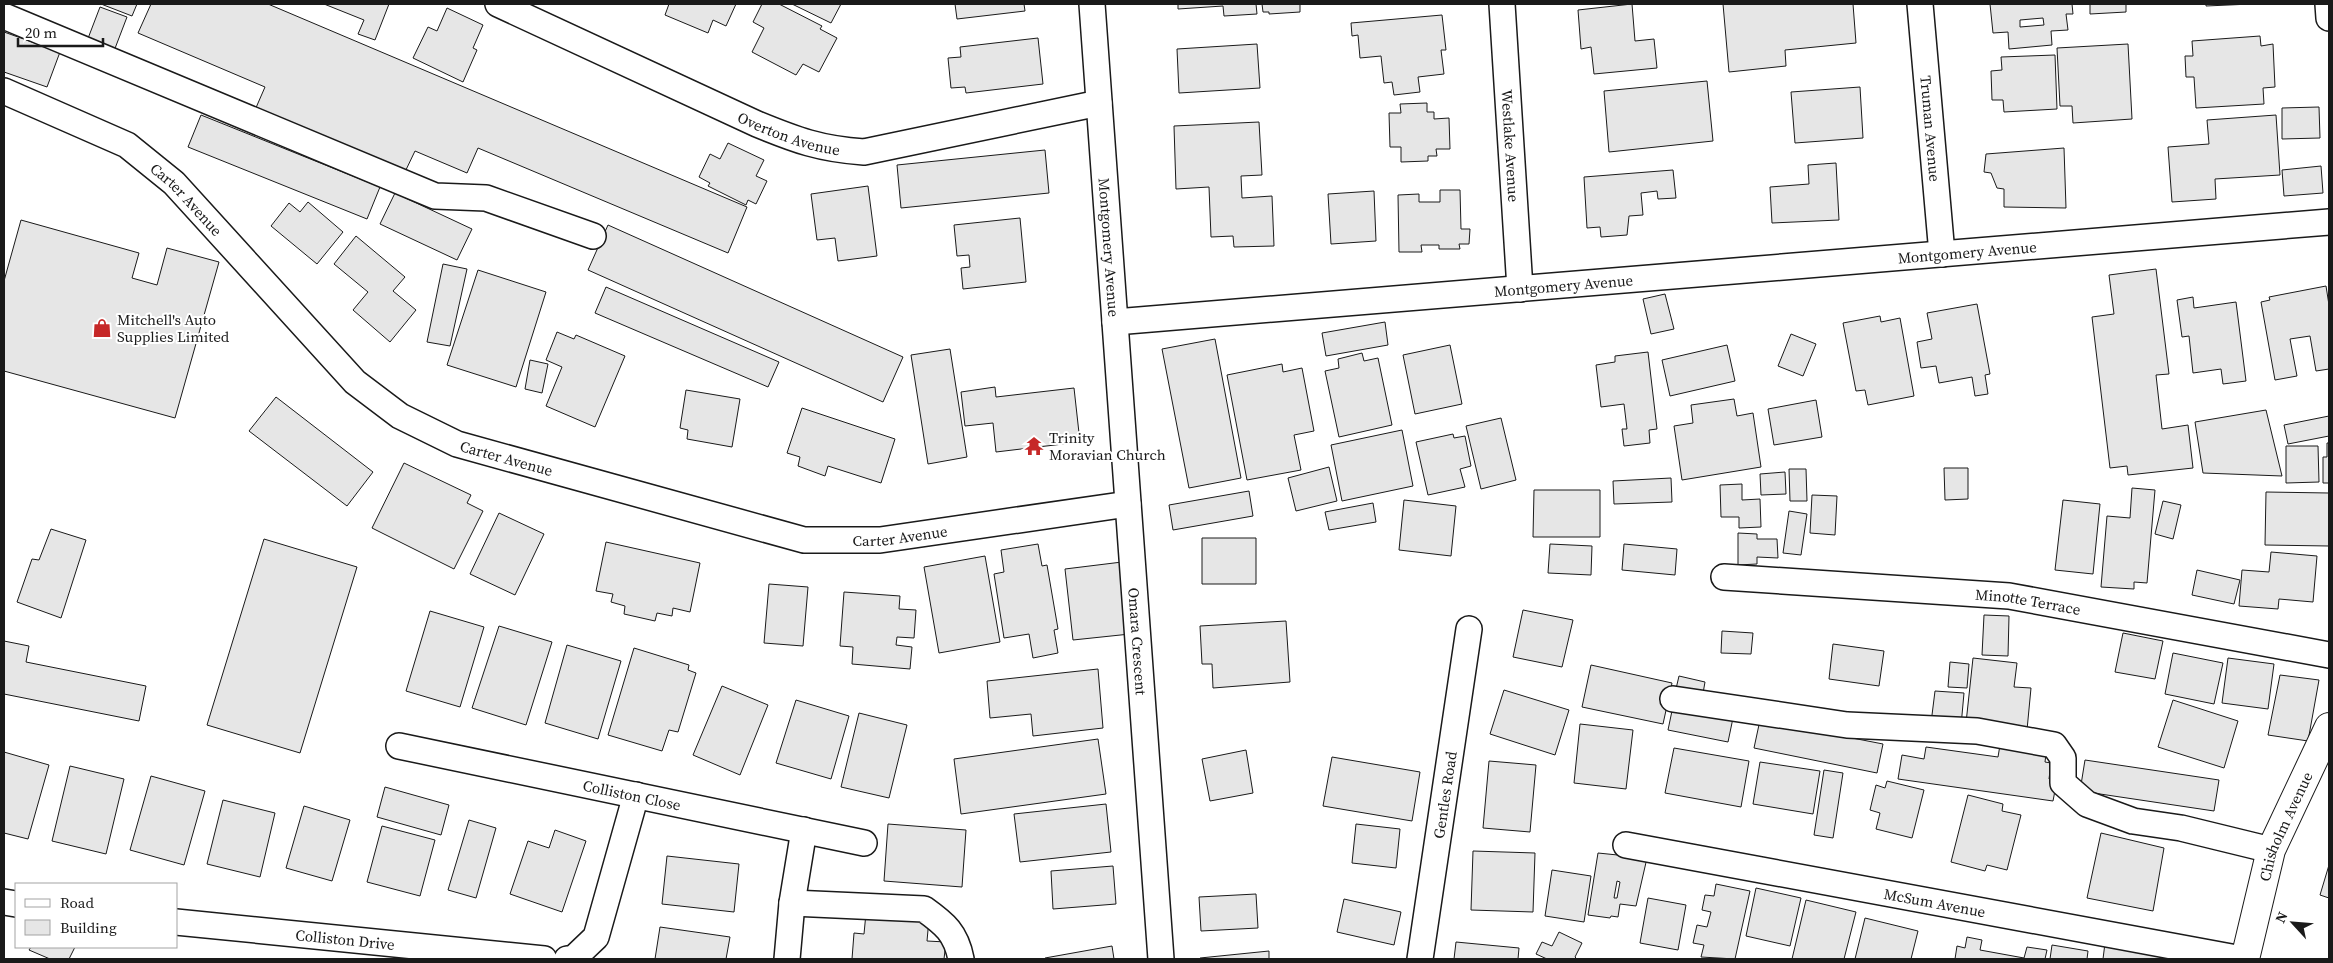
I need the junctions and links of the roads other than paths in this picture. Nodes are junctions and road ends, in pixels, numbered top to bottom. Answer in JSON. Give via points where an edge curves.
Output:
{"nodes":[{"id":1,"x":498,"y":4,"type":"edge"},
{"id":2,"x":1092,"y":4,"type":"edge"},
{"id":3,"x":1502,"y":4,"type":"edge"},
{"id":4,"x":1920,"y":4,"type":"edge"},
{"id":5,"x":2328,"y":4,"type":"edge"},
{"id":6,"x":4,"y":16,"type":"edge"},
{"id":7,"x":2329,"y":18,"type":"edge"},
{"id":8,"x":4,"y":92,"type":"edge"},
{"id":9,"x":1099,"y":103,"type":"junction"},
{"id":10,"x":2329,"y":222,"type":"edge"},
{"id":11,"x":593,"y":236,"type":"dead end"},
{"id":12,"x":1942,"y":254,"type":"junction"},
{"id":13,"x":1520,"y":289,"type":"junction"},
{"id":14,"x":1115,"y":322,"type":"junction"},
{"id":15,"x":1128,"y":504,"type":"junction"},
{"id":16,"x":1724,"y":577,"type":"dead end"},
{"id":17,"x":1469,"y":629,"type":"dead end"},
{"id":18,"x":2329,"y":655,"type":"edge"},
{"id":19,"x":1673,"y":699,"type":"dead end"},
{"id":20,"x":2329,"y":727,"type":"edge"},
{"id":21,"x":399,"y":746,"type":"dead end"},
{"id":22,"x":636,"y":796,"type":"junction"},
{"id":23,"x":804,"y":830,"type":"junction"},
{"id":24,"x":864,"y":843,"type":"dead end"},
{"id":25,"x":1626,"y":845,"type":"dead end"},
{"id":26,"x":2270,"y":850,"type":"junction"},
{"id":27,"x":792,"y":903,"type":"junction"},
{"id":28,"x":178,"y":922,"type":"edge"},
{"id":29,"x":544,"y":959,"type":"edge"},
{"id":30,"x":567,"y":959,"type":"edge"},
{"id":31,"x":787,"y":959,"type":"edge"},
{"id":32,"x":962,"y":959,"type":"edge"},
{"id":33,"x":1161,"y":959,"type":"edge"},
{"id":34,"x":1420,"y":959,"type":"edge"},
{"id":35,"x":2244,"y":959,"type":"edge"}],
"edges":[{"from":1,"to":9,"type":"street","name":"Overton Avenue","via":[[757,124],[798,141],[832,150],[864,152]]},
{"from":2,"to":9,"type":"street","name":"Montgomery Avenue"},
{"from":3,"to":13,"type":"street","name":"Westlake Avenue"},
{"from":4,"to":12,"type":"street","name":"Truman Avenue"},
{"from":5,"to":7,"type":"street"},
{"from":6,"to":11,"type":"street","via":[[435,196],[486,198]]},
{"from":8,"to":15,"type":"street","name":"Carter Avenue","via":[[127,145],[174,183],[355,382],[400,416],[457,444],[804,540],[880,540]]},
{"from":9,"to":14,"type":"street","name":"Montgomery Avenue"},
{"from":10,"to":12,"type":"street","name":"Montgomery Avenue"},
{"from":12,"to":13,"type":"street","name":"Montgomery Avenue"},
{"from":13,"to":14,"type":"street","name":"Montgomery Avenue"},
{"from":14,"to":15,"type":"street","name":"Omara Crescent"},
{"from":15,"to":33,"type":"street","name":"Omara Crescent"},
{"from":16,"to":18,"type":"street","name":"Minotte Terrace","via":[[2009,596]]},
{"from":17,"to":34,"type":"street","name":"Gentles Road"},
{"from":19,"to":26,"type":"street","via":[[1847,725],[1977,731],[2054,745],[2063,758],[2063,783],[2087,804],[2132,820]]},
{"from":20,"to":26,"type":"street","name":"Chisholm Avenue"},
{"from":21,"to":22,"type":"street","name":"Colliston Close"},
{"from":22,"to":23,"type":"street","name":"Colliston Close"},
{"from":22,"to":30,"type":"street","via":[[596,937],[574,958]]},
{"from":23,"to":24,"type":"street","name":"Colliston Close"},
{"from":23,"to":27,"type":"street"},
{"from":25,"to":35,"type":"street","name":"McSum Avenue"},
{"from":26,"to":35,"type":"street","name":"Chisholm Avenue"},
{"from":27,"to":31,"type":"street"},
{"from":27,"to":32,"type":"street","via":[[924,909],[942,922],[958,941]]},
{"from":28,"to":29,"type":"street","name":"Colliston Drive"}]}
